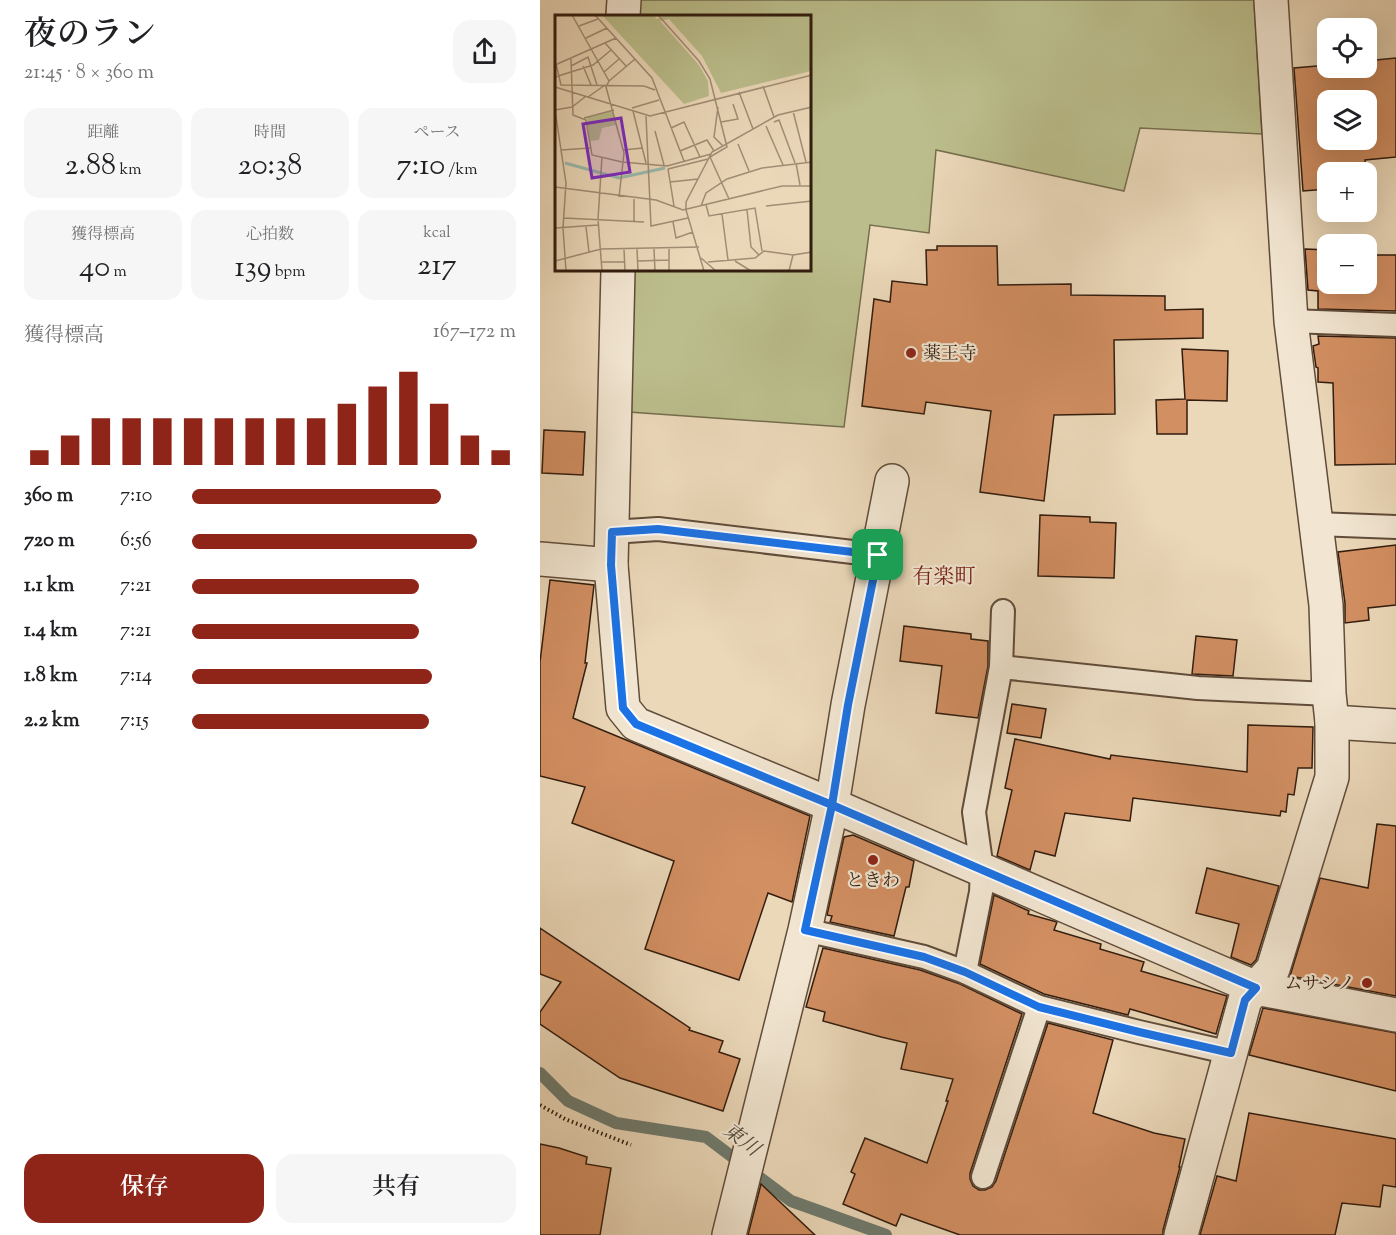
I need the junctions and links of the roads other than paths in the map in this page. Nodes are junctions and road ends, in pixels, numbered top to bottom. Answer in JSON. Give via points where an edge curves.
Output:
{"nodes":[{"id":1,"x":624,"y":0,"type":"edge"},
{"id":2,"x":1271,"y":0,"type":"edge"},
{"id":3,"x":623,"y":15,"type":"edge"},
{"id":4,"x":618,"y":272,"type":"edge"},
{"id":5,"x":1291,"y":321,"type":"junction"},
{"id":6,"x":1396,"y":325,"type":"edge"},
{"id":7,"x":892,"y":481,"type":"dead end"},
{"id":8,"x":1316,"y":524,"type":"junction"},
{"id":9,"x":1396,"y":527,"type":"edge"},
{"id":10,"x":612,"y":532,"type":"junction"},
{"id":11,"x":878,"y":555,"type":"junction"},
{"id":12,"x":540,"y":559,"type":"edge"},
{"id":13,"x":611,"y":565,"type":"junction"},
{"id":14,"x":1003,"y":610,"type":"dead end"},
{"id":15,"x":1001,"y":667,"type":"junction"},
{"id":16,"x":1331,"y":708,"type":"junction"},
{"id":17,"x":1396,"y":726,"type":"edge"},
{"id":18,"x":832,"y":805,"type":"junction"},
{"id":19,"x":982,"y":870,"type":"junction"},
{"id":20,"x":805,"y":930,"type":"junction"},
{"id":21,"x":965,"y":972,"type":"junction"},
{"id":22,"x":1256,"y":988,"type":"junction"},
{"id":23,"x":1039,"y":1007,"type":"junction"},
{"id":24,"x":1396,"y":1015,"type":"edge"},
{"id":25,"x":1231,"y":1053,"type":"junction"},
{"id":26,"x":983,"y":1177,"type":"dead end"},
{"id":27,"x":729,"y":1235,"type":"edge"},
{"id":28,"x":1181,"y":1235,"type":"edge"}],
"edges":[{"from":1,"to":3,"type":"street"},
{"from":2,"to":5,"type":"street"},
{"from":4,"to":10,"type":"street"},
{"from":5,"to":6,"type":"lane"},
{"from":5,"to":8,"type":"street"},
{"from":7,"to":11,"type":"street"},
{"from":8,"to":9,"type":"lane"},
{"from":8,"to":16,"type":"street","via":[[1326,605]]},
{"from":10,"to":11,"type":"lane","via":[[658,529]]},
{"from":10,"to":13,"type":"street"},
{"from":11,"to":18,"type":"street"},
{"from":12,"to":13,"type":"street"},
{"from":13,"to":18,"type":"street","via":[[623,708],[636,724]]},
{"from":14,"to":15,"type":"lane"},
{"from":15,"to":16,"type":"lane","via":[[1198,688]]},
{"from":15,"to":19,"type":"lane","via":[[974,812]]},
{"from":16,"to":17,"type":"street"},
{"from":16,"to":22,"type":"street","via":[[1332,777],[1273,969]]},
{"from":18,"to":19,"type":"street"},
{"from":18,"to":20,"type":"street"},
{"from":19,"to":21,"type":"lane"},
{"from":19,"to":22,"type":"street"},
{"from":20,"to":21,"type":"lane","via":[[924,957]]},
{"from":20,"to":27,"type":"street"},
{"from":21,"to":23,"type":"lane"},
{"from":22,"to":24,"type":"street"},
{"from":22,"to":25,"type":"street","via":[[1245,1000]]},
{"from":23,"to":25,"type":"lane"},
{"from":23,"to":26,"type":"lane"},
{"from":25,"to":28,"type":"street"}]}
